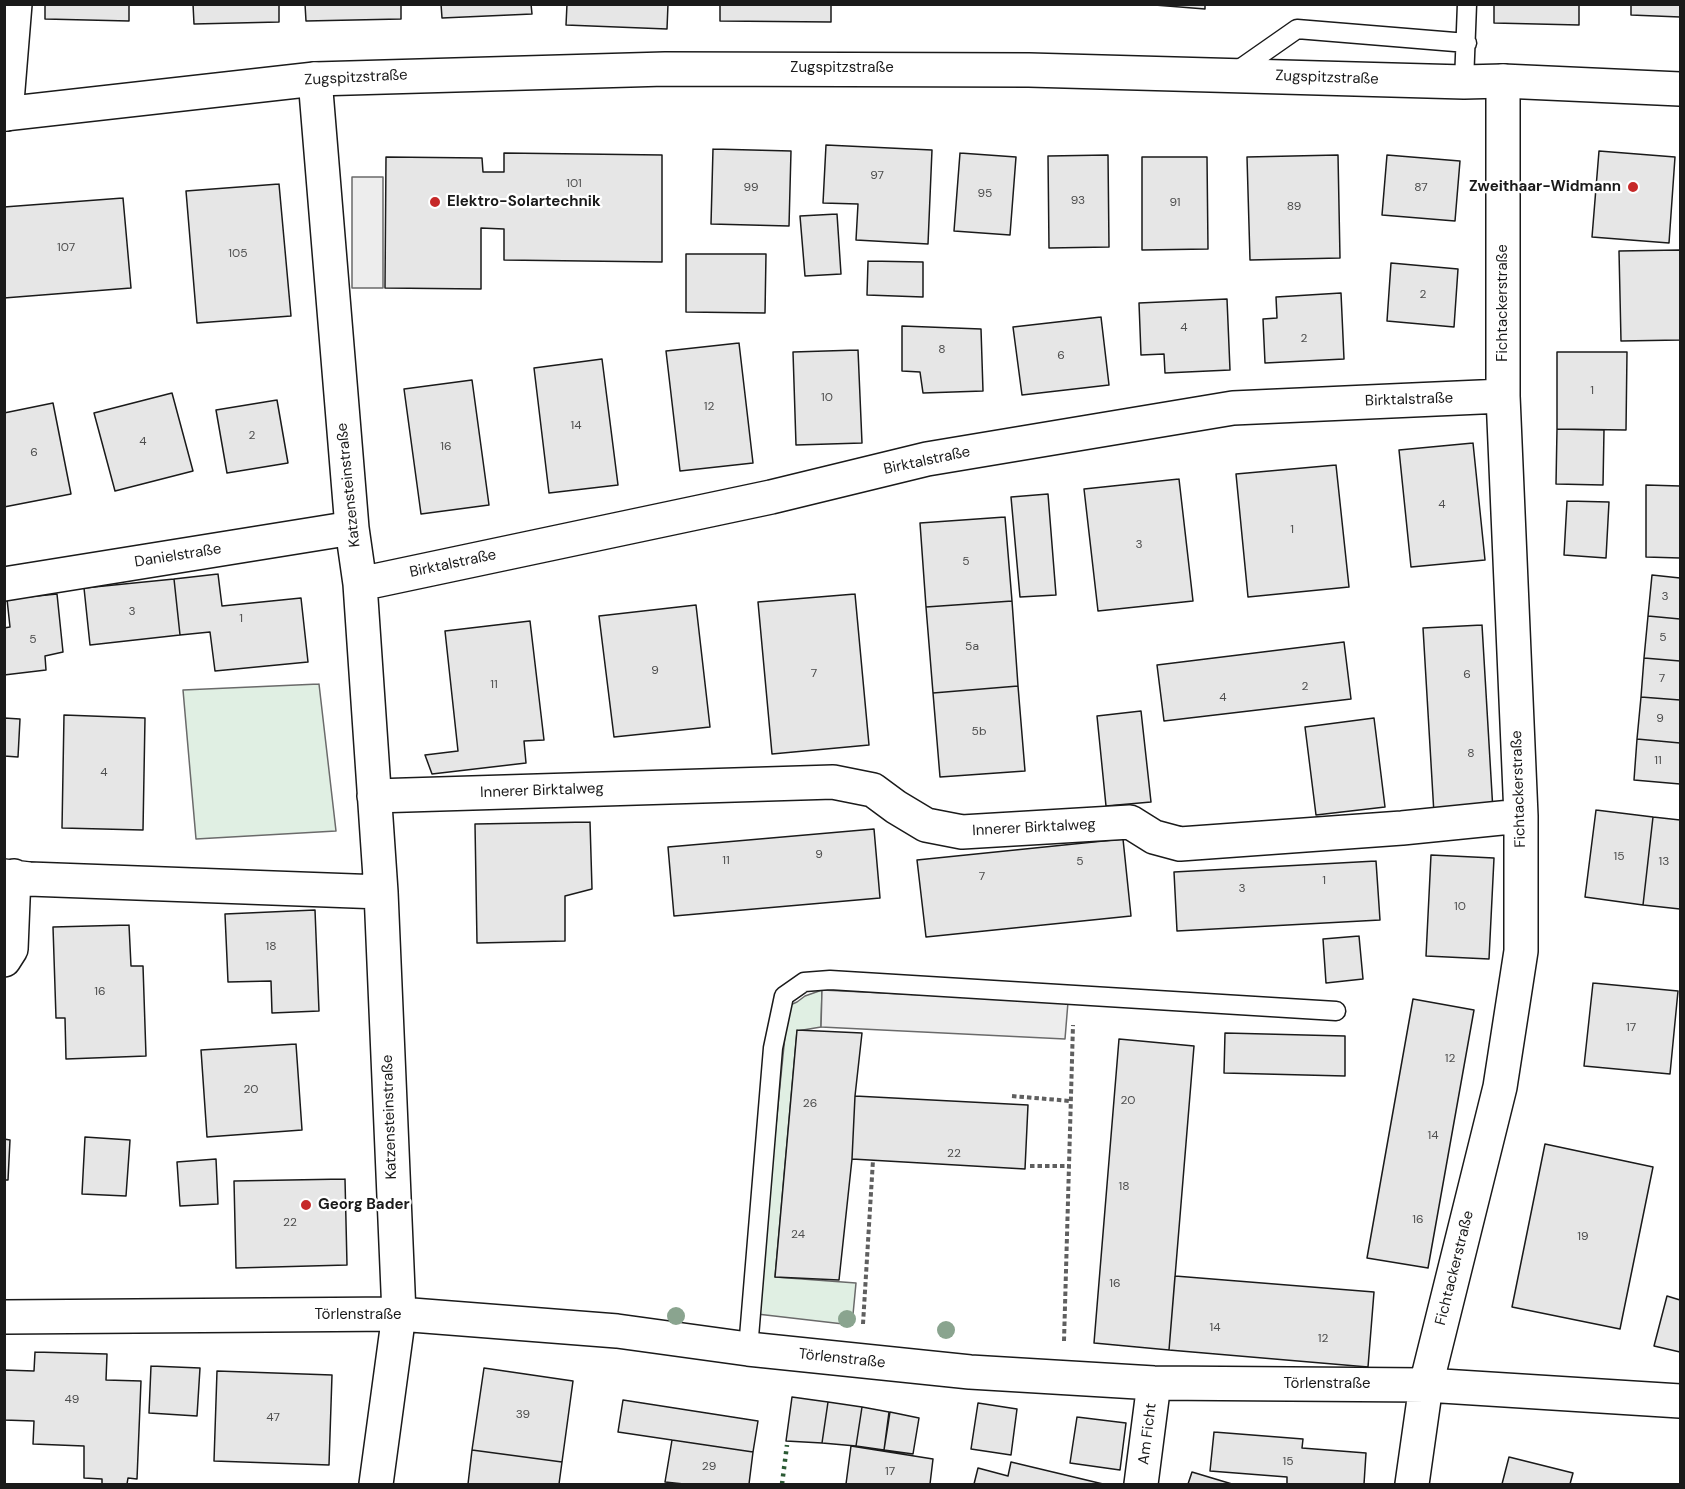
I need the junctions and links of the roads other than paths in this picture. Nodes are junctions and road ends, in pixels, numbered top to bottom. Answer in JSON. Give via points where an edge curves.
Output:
{"nodes":[{"id":1,"x":15,"y":4,"type":"edge"},
{"id":2,"x":1467,"y":4,"type":"edge"},
{"id":3,"x":1467,"y":43,"type":"junction"},
{"id":4,"x":1230,"y":75,"type":"junction"},
{"id":5,"x":315,"y":79,"type":"junction"},
{"id":6,"x":1503,"y":81,"type":"junction"},
{"id":7,"x":1464,"y":82,"type":"junction"},
{"id":8,"x":1680,"y":89,"type":"edge"},
{"id":9,"x":5,"y":114,"type":"edge"},
{"id":10,"x":1503,"y":396,"type":"junction"},
{"id":11,"x":352,"y":528,"type":"junction"},
{"id":12,"x":4,"y":584,"type":"edge"},
{"id":13,"x":360,"y":584,"type":"junction"},
{"id":14,"x":374,"y":796,"type":"junction"},
{"id":15,"x":1521,"y":816,"type":"junction"},
{"id":16,"x":9,"y":876,"type":"edge"},
{"id":17,"x":381,"y":892,"type":"junction"},
{"id":18,"x":4,"y":960,"type":"edge"},
{"id":19,"x":1336,"y":1011,"type":"dead end"},
{"id":20,"x":399,"y":1314,"type":"junction"},
{"id":21,"x":4,"y":1317,"type":"edge"},
{"id":22,"x":748,"y":1349,"type":"junction"},
{"id":23,"x":1154,"y":1383,"type":"junction"},
{"id":24,"x":1426,"y":1385,"type":"junction"},
{"id":25,"x":1680,"y":1401,"type":"edge"},
{"id":26,"x":376,"y":1485,"type":"edge"},
{"id":27,"x":1141,"y":1485,"type":"edge"},
{"id":28,"x":1412,"y":1485,"type":"edge"}],
"edges":[{"from":1,"to":9,"type":"street"},
{"from":2,"to":3,"type":"lane"},
{"from":3,"to":4,"type":"lane","via":[[1297,29]]},
{"from":3,"to":7,"type":"lane"},
{"from":4,"to":5,"type":"street","name":"Zugspitzstraße","via":[[796,68]]},
{"from":4,"to":7,"type":"street","name":"Zugspitzstraße"},
{"from":5,"to":9,"type":"street","name":"Zugspitzstraße"},
{"from":5,"to":11,"type":"street","name":"Katzensteinstraße"},
{"from":6,"to":7,"type":"street","name":"Zugspitzstraße"},
{"from":6,"to":8,"type":"street","name":"Zugspitzstraße"},
{"from":6,"to":10,"type":"street","name":"Fichtackerstraße"},
{"from":10,"to":13,"type":"street","name":"Birktalstraße","via":[[1233,408],[927,459],[771,497]]},
{"from":10,"to":15,"type":"street","name":"Fichtackerstraße"},
{"from":11,"to":12,"type":"street","name":"Danielstraße"},
{"from":11,"to":13,"type":"street","name":"Katzensteinstraße"},
{"from":13,"to":14,"type":"street","name":"Katzensteinstraße"},
{"from":14,"to":15,"type":"street","name":"Innerer Birktalweg","via":[[833,782],[873,790],[926,825],[962,832],[1130,822],[1155,837],[1180,844]]},
{"from":14,"to":17,"type":"street","name":"Katzensteinstraße"},
{"from":15,"to":24,"type":"street","name":"Fichtackerstraße","via":[[1521,951],[1500,1087]]},
{"from":16,"to":17,"type":"street"},
{"from":16,"to":18,"type":"street","via":[[11,949]]},
{"from":17,"to":20,"type":"street","name":"Katzensteinstraße"},
{"from":19,"to":22,"type":"lane","via":[[804,981],[784,996],[772,1048]]},
{"from":20,"to":21,"type":"street","name":"Törlenstraße"},
{"from":20,"to":22,"type":"street","name":"Törlenstraße","via":[[617,1331]]},
{"from":20,"to":26,"type":"street","name":"Katzensteinstraße"},
{"from":22,"to":23,"type":"street","name":"Törlenstraße","via":[[970,1372]]},
{"from":23,"to":24,"type":"street","name":"Törlenstraße"},
{"from":23,"to":27,"type":"street","name":"Am Ficht"},
{"from":24,"to":25,"type":"street","name":"Törlenstraße"},
{"from":24,"to":28,"type":"street","name":"Fichtackerstraße"}]}
